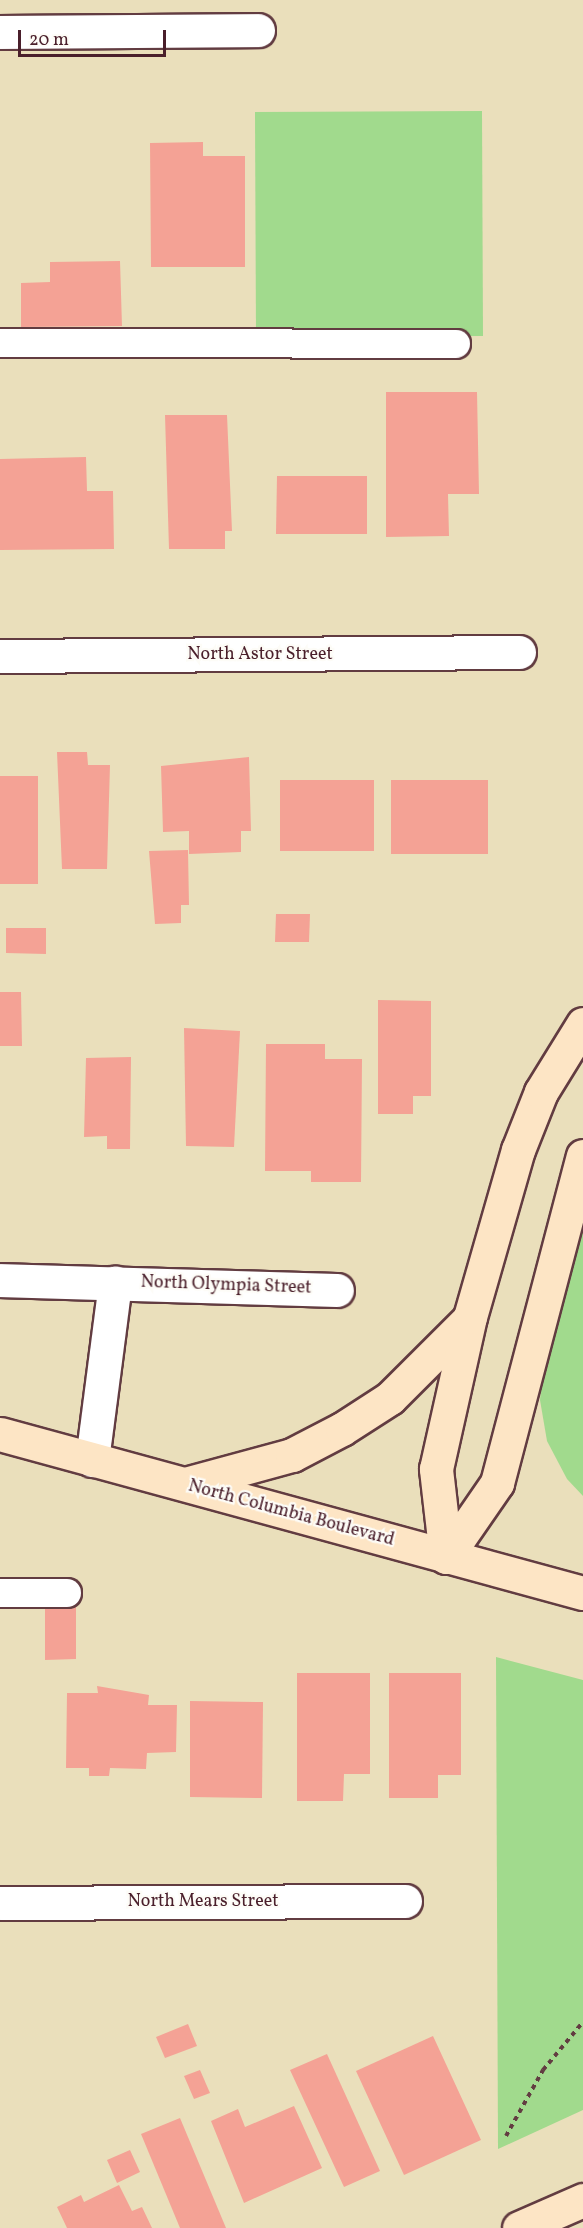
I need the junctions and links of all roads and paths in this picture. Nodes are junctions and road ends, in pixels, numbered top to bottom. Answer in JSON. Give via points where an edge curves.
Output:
{"nodes":[{"id":1,"x":258,"y":30,"type":"dead end"},
{"id":2,"x":0,"y":32,"type":"edge"},
{"id":3,"x":0,"y":343,"type":"edge"},
{"id":4,"x":456,"y":344,"type":"dead end"},
{"id":5,"x":519,"y":652,"type":"dead end"},
{"id":6,"x":0,"y":656,"type":"edge"},
{"id":7,"x":583,"y":1024,"type":"edge"},
{"id":8,"x":583,"y":1156,"type":"edge"},
{"id":9,"x":0,"y":1280,"type":"edge"},
{"id":10,"x":115,"y":1282,"type":"junction"},
{"id":11,"x":337,"y":1290,"type":"dead end"},
{"id":12,"x":470,"y":1317,"type":"junction"},
{"id":13,"x":0,"y":1434,"type":"edge"},
{"id":14,"x":92,"y":1460,"type":"junction"},
{"id":15,"x":183,"y":1484,"type":"junction"},
{"id":16,"x":446,"y":1557,"type":"junction"},
{"id":17,"x":0,"y":1593,"type":"edge"},
{"id":18,"x":66,"y":1593,"type":"dead end"},
{"id":19,"x":583,"y":1593,"type":"edge"},
{"id":20,"x":405,"y":1901,"type":"dead end"},
{"id":21,"x":0,"y":1903,"type":"edge"},
{"id":22,"x":583,"y":2022,"type":"edge"},
{"id":23,"x":506,"y":2136,"type":"dead end"},
{"id":24,"x":583,"y":2200,"type":"edge"},
{"id":25,"x":519,"y":2228,"type":"edge"}],
"edges":[{"from":1,"to":2,"type":"street"},
{"from":3,"to":4,"type":"lane"},
{"from":5,"to":6,"type":"street","name":"North Astor Street"},
{"from":7,"to":12,"type":"main road","via":[[541,1092],[518,1150]]},
{"from":8,"to":16,"type":"main road","via":[[496,1483]]},
{"from":9,"to":10,"type":"street","name":"North Olympia Street"},
{"from":10,"to":11,"type":"street","name":"North Olympia Street"},
{"from":10,"to":14,"type":"street","name":"North Olympia Street"},
{"from":12,"to":15,"type":"main road","via":[[407,1383],[342,1429],[292,1455]]},
{"from":12,"to":16,"type":"main road","via":[[436,1469]]},
{"from":13,"to":14,"type":"main road","name":"North Columbia Boulevard"},
{"from":14,"to":15,"type":"main road","name":"North Columbia Boulevard"},
{"from":15,"to":16,"type":"main road","name":"North Columbia Boulevard"},
{"from":16,"to":19,"type":"main road","name":"North Columbia Boulevard"},
{"from":17,"to":18,"type":"lane"},
{"from":20,"to":21,"type":"street","name":"North Mears Street"},
{"from":22,"to":23,"type":"path","via":[[543,2070]]},
{"from":24,"to":25,"type":"main road"}]}
